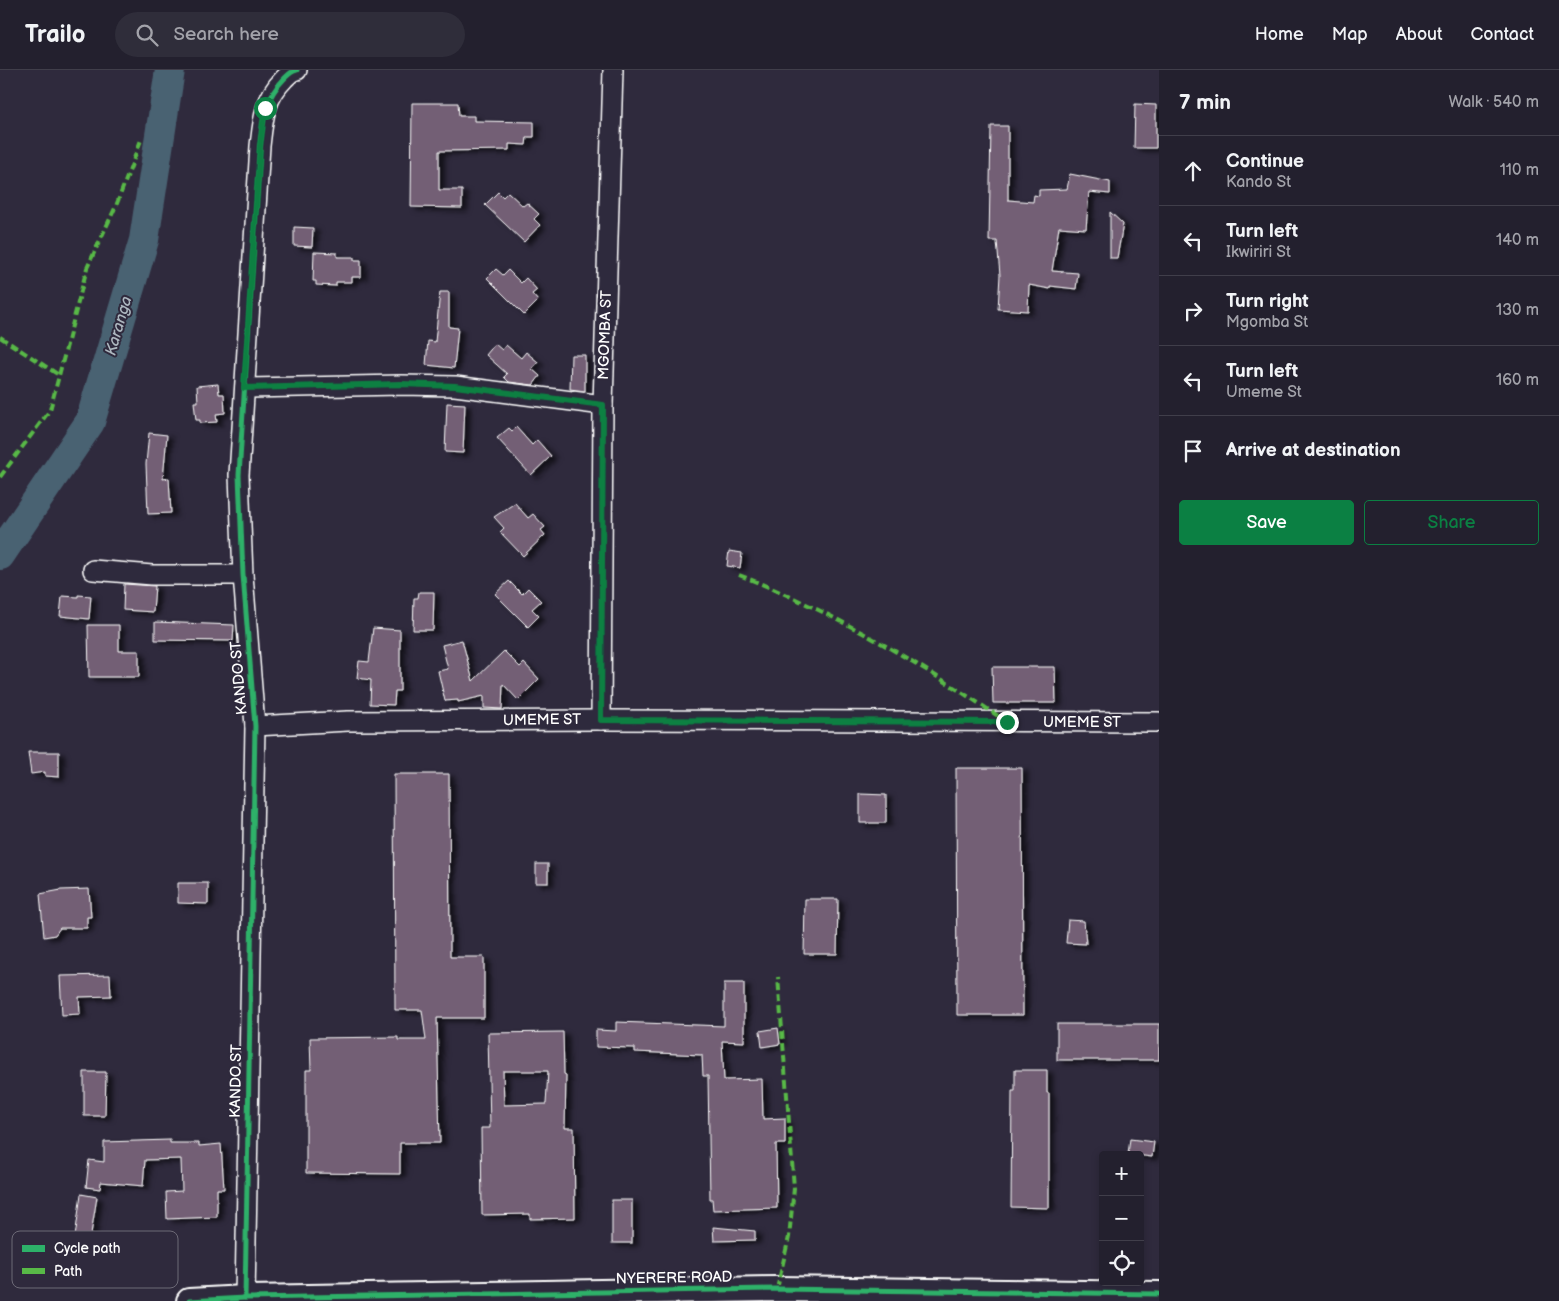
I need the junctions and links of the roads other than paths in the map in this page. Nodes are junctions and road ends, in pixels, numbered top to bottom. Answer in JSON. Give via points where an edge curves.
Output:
{"nodes":[{"id":1,"x":297,"y":70,"type":"edge"},
{"id":2,"x":614,"y":70,"type":"edge"},
{"id":3,"x":244,"y":388,"type":"junction"},
{"id":4,"x":603,"y":405,"type":"junction"},
{"id":5,"x":93,"y":570,"type":"dead end"},
{"id":6,"x":243,"y":575,"type":"junction"},
{"id":7,"x":601,"y":720,"type":"junction"},
{"id":8,"x":1159,"y":722,"type":"edge"},
{"id":9,"x":255,"y":726,"type":"junction"},
{"id":10,"x":1159,"y":1294,"type":"edge"},
{"id":11,"x":245,"y":1298,"type":"junction"},
{"id":12,"x":189,"y":1301,"type":"edge"}],
"edges":[{"from":1,"to":3,"type":"street","name":"KANDO ST","via":[[275,88],[265,108]]},
{"from":2,"to":4,"type":"street","name":"MGOMBA ST"},
{"from":3,"to":4,"type":"street","via":[[401,384],[455,386]]},
{"from":3,"to":6,"type":"street","name":"KANDO ST","via":[[239,475]]},
{"from":4,"to":7,"type":"street","name":"MGOMBA ST"},
{"from":5,"to":6,"type":"street","via":[[152,575]]},
{"from":6,"to":9,"type":"street","name":"KANDO ST"},
{"from":7,"to":8,"type":"street","name":"UMEME ST"},
{"from":7,"to":9,"type":"street","name":"UMEME ST","via":[[348,721]]},
{"from":9,"to":11,"type":"street","name":"KANDO ST"},
{"from":10,"to":11,"type":"street","name":"NYERERE ROAD","via":[[777,1288]]},
{"from":11,"to":12,"type":"street","name":"NYERERE ROAD"}]}
